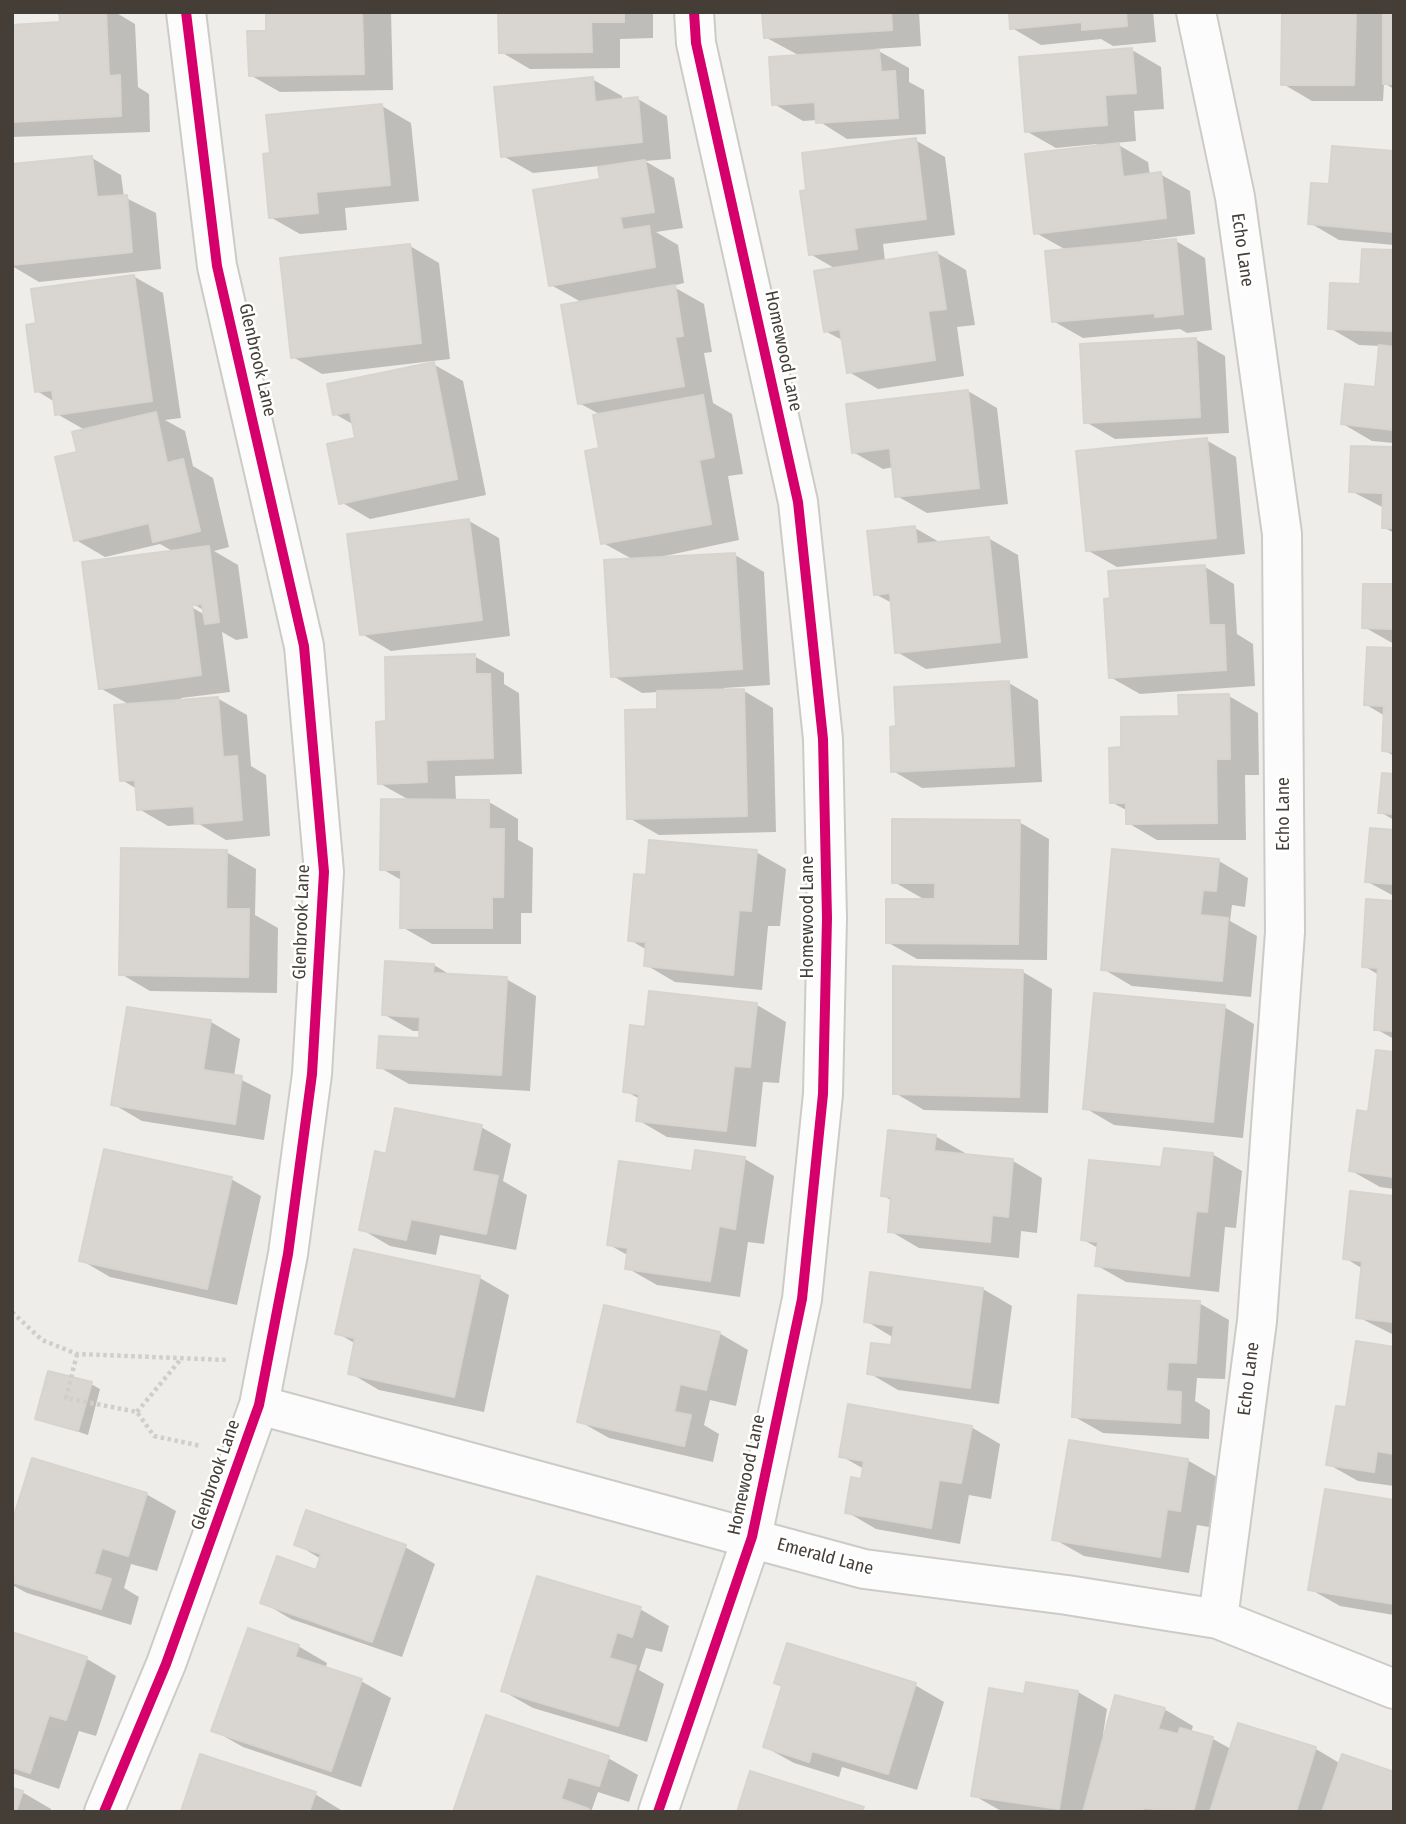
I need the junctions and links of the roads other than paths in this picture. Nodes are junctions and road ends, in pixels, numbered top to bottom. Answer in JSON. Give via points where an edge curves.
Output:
{"nodes":[{"id":1,"x":186,"y":12,"type":"edge"},
{"id":2,"x":694,"y":12,"type":"edge"},
{"id":3,"x":1196,"y":12,"type":"edge"},
{"id":4,"x":259,"y":1405,"type":"junction"},
{"id":5,"x":752,"y":1537,"type":"junction"},
{"id":6,"x":1218,"y":1619,"type":"junction"},
{"id":7,"x":1394,"y":1689,"type":"edge"},
{"id":8,"x":104,"y":1812,"type":"edge"},
{"id":9,"x":658,"y":1812,"type":"edge"}],
"edges":[{"from":1,"to":4,"type":"street","name":"Glenbrook Lane","via":[[217,266],[304,646],[324,872],[312,1074],[288,1254]]},
{"from":2,"to":5,"type":"street","name":"Homewood Lane","via":[[696,43],[798,502],[823,739],[827,918],[823,1094],[802,1299]]},
{"from":3,"to":6,"type":"street","name":"Echo Lane","via":[[1235,197],[1282,534],[1284,932],[1256,1321]]},
{"from":4,"to":5,"type":"street","name":"Emerald Lane"},
{"from":4,"to":8,"type":"street","name":"Glenbrook Lane","via":[[166,1664]]},
{"from":5,"to":6,"type":"street","name":"Emerald Lane","via":[[864,1569]]},
{"from":5,"to":9,"type":"street","name":"Homewood Lane"},
{"from":6,"to":7,"type":"street","name":"Emerald Lane"}]}
